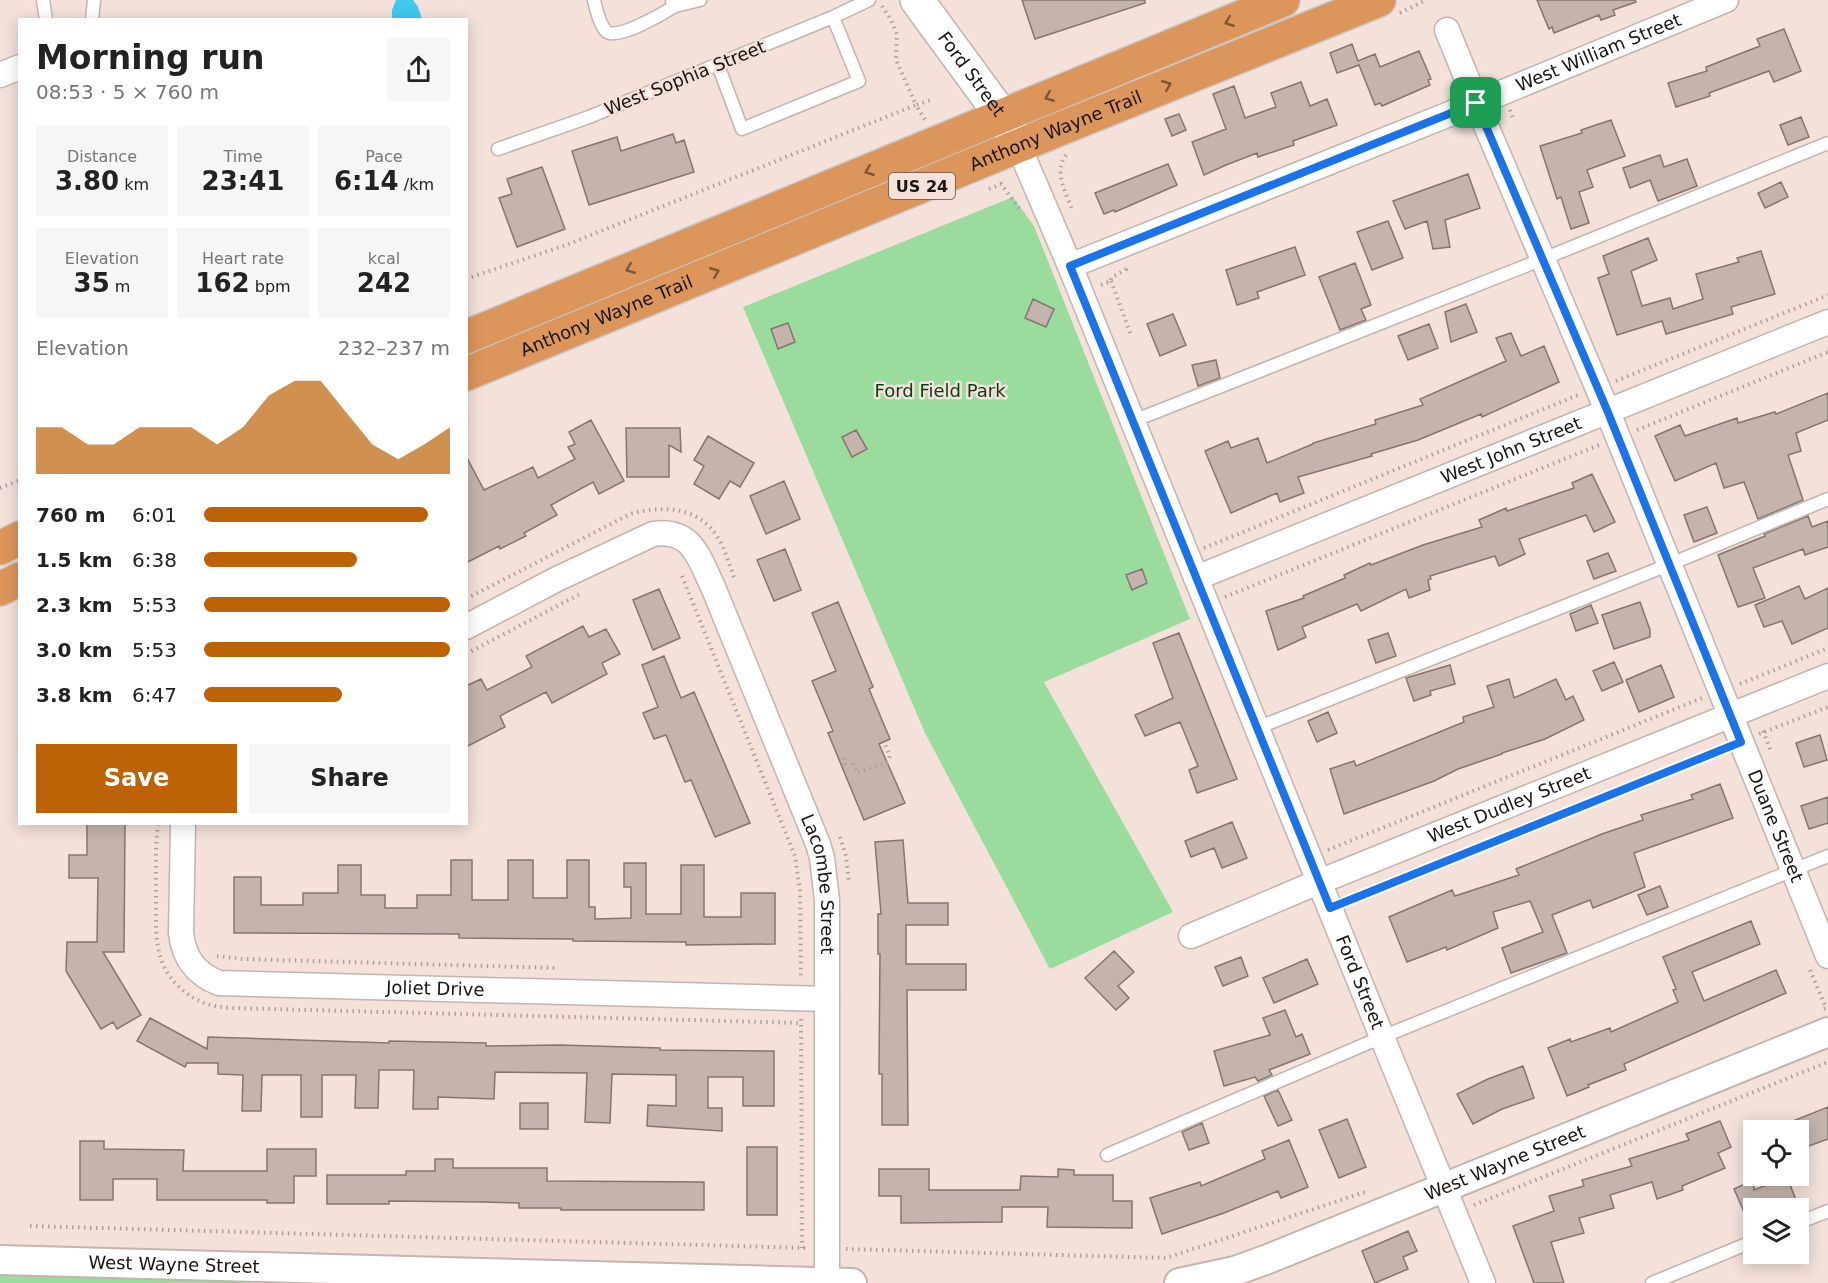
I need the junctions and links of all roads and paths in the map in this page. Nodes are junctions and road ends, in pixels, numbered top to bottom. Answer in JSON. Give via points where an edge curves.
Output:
{"nodes":[{"id":1,"x":43,"y":0,"type":"edge"},
{"id":2,"x":94,"y":0,"type":"edge"},
{"id":3,"x":594,"y":0,"type":"edge"},
{"id":4,"x":700,"y":0,"type":"edge"},
{"id":5,"x":869,"y":0,"type":"edge"},
{"id":6,"x":878,"y":0,"type":"edge"},
{"id":7,"x":917,"y":0,"type":"edge"},
{"id":8,"x":1283,"y":0,"type":"edge"},
{"id":9,"x":1379,"y":0,"type":"edge"},
{"id":10,"x":1726,"y":0,"type":"edge"},
{"id":11,"x":673,"y":3,"type":"edge"},
{"id":12,"x":833,"y":17,"type":"junction"},
{"id":13,"x":46,"y":18,"type":"edge"},
{"id":14,"x":92,"y":18,"type":"edge"},
{"id":15,"x":1447,"y":30,"type":"dead end"},
{"id":16,"x":718,"y":65,"type":"junction"},
{"id":17,"x":18,"y":68,"type":"edge"},
{"id":18,"x":0,"y":75,"type":"edge"},
{"id":19,"x":931,"y":100,"type":"dead end"},
{"id":20,"x":1476,"y":103,"type":"junction"},
{"id":21,"x":916,"y":105,"type":"junction"},
{"id":22,"x":1002,"y":116,"type":"junction"},
{"id":23,"x":925,"y":120,"type":"dead end"},
{"id":24,"x":1828,"y":143,"type":"edge"},
{"id":25,"x":1019,"y":147,"type":"junction"},
{"id":26,"x":498,"y":149,"type":"dead end"},
{"id":27,"x":1059,"y":171,"type":"dead end"},
{"id":28,"x":980,"y":192,"type":"dead end"},
{"id":29,"x":1073,"y":213,"type":"dead end"},
{"id":30,"x":1025,"y":215,"type":"dead end"},
{"id":31,"x":1117,"y":247,"type":"junction"},
{"id":32,"x":1543,"y":259,"type":"junction"},
{"id":33,"x":1070,"y":266,"type":"junction"},
{"id":34,"x":468,"y":278,"type":"edge"},
{"id":35,"x":1828,"y":295,"type":"edge"},
{"id":36,"x":1828,"y":322,"type":"edge"},
{"id":37,"x":1131,"y":335,"type":"dead end"},
{"id":38,"x":468,"y":336,"type":"edge"},
{"id":39,"x":1828,"y":352,"type":"edge"},
{"id":40,"x":468,"y":373,"type":"edge"},
{"id":41,"x":1598,"y":388,"type":"junction"},
{"id":42,"x":1607,"y":410,"type":"junction"},
{"id":43,"x":1133,"y":421,"type":"junction"},
{"id":44,"x":1638,"y":429,"type":"dead end"},
{"id":45,"x":1601,"y":444,"type":"dead end"},
{"id":46,"x":18,"y":481,"type":"edge"},
{"id":47,"x":0,"y":488,"type":"edge"},
{"id":48,"x":1828,"y":499,"type":"edge"},
{"id":49,"x":18,"y":539,"type":"edge"},
{"id":50,"x":0,"y":548,"type":"edge"},
{"id":51,"x":1187,"y":555,"type":"junction"},
{"id":52,"x":1668,"y":565,"type":"junction"},
{"id":53,"x":681,"y":574,"type":"dead end"},
{"id":54,"x":1196,"y":578,"type":"junction"},
{"id":55,"x":735,"y":579,"type":"dead end"},
{"id":56,"x":18,"y":580,"type":"edge"},
{"id":57,"x":0,"y":589,"type":"edge"},
{"id":58,"x":590,"y":590,"type":"dead end"},
{"id":59,"x":1222,"y":598,"type":"dead end"},
{"id":60,"x":468,"y":599,"type":"edge"},
{"id":61,"x":468,"y":626,"type":"edge"},
{"id":62,"x":1828,"y":648,"type":"edge"},
{"id":63,"x":468,"y":653,"type":"edge"},
{"id":64,"x":1828,"y":676,"type":"edge"},
{"id":65,"x":1710,"y":690,"type":"junction"},
{"id":66,"x":1828,"y":707,"type":"edge"},
{"id":67,"x":1730,"y":716,"type":"junction"},
{"id":68,"x":1257,"y":728,"type":"junction"},
{"id":69,"x":884,"y":742,"type":"dead end"},
{"id":70,"x":1731,"y":746,"type":"junction"},
{"id":71,"x":843,"y":758,"type":"dead end"},
{"id":72,"x":1726,"y":761,"type":"dead end"},
{"id":73,"x":853,"y":763,"type":"dead end"},
{"id":74,"x":846,"y":766,"type":"dead end"},
{"id":75,"x":183,"y":825,"type":"edge"},
{"id":76,"x":839,"y":833,"type":"dead end"},
{"id":77,"x":1828,"y":856,"type":"edge"},
{"id":78,"x":1311,"y":859,"type":"junction"},
{"id":79,"x":1793,"y":871,"type":"junction"},
{"id":80,"x":1320,"y":882,"type":"junction"},
{"id":81,"x":849,"y":885,"type":"dead end"},
{"id":82,"x":1330,"y":908,"type":"junction"},
{"id":83,"x":1191,"y":936,"type":"dead end"},
{"id":84,"x":213,"y":952,"type":"dead end"},
{"id":85,"x":1817,"y":959,"type":"edge"},
{"id":86,"x":567,"y":968,"type":"dead end"},
{"id":87,"x":789,"y":975,"type":"dead end"},
{"id":88,"x":801,"y":987,"type":"junction"},
{"id":89,"x":827,"y":999,"type":"junction"},
{"id":90,"x":1826,"y":1002,"type":"edge"},
{"id":91,"x":1824,"y":1021,"type":"edge"},
{"id":92,"x":1382,"y":1037,"type":"junction"},
{"id":93,"x":1828,"y":1062,"type":"edge"},
{"id":94,"x":1107,"y":1155,"type":"dead end"},
{"id":95,"x":1376,"y":1188,"type":"dead end"},
{"id":96,"x":1449,"y":1199,"type":"junction"},
{"id":97,"x":1828,"y":1211,"type":"edge"},
{"id":98,"x":1809,"y":1219,"type":"edge"},
{"id":99,"x":30,"y":1226,"type":"dead end"},
{"id":100,"x":850,"y":1238,"type":"dead end"},
{"id":101,"x":1743,"y":1246,"type":"edge"},
{"id":102,"x":802,"y":1248,"type":"junction"},
{"id":103,"x":827,"y":1248,"type":"junction"},
{"id":104,"x":851,"y":1249,"type":"junction"},
{"id":105,"x":0,"y":1260,"type":"edge"},
{"id":106,"x":412,"y":1277,"type":"edge"},
{"id":107,"x":577,"y":1279,"type":"edge"},
{"id":108,"x":827,"y":1282,"type":"edge"},
{"id":109,"x":852,"y":1283,"type":"edge"},
{"id":110,"x":1179,"y":1283,"type":"edge"},
{"id":111,"x":1483,"y":1283,"type":"edge"},
{"id":112,"x":1652,"y":1283,"type":"edge"}],
"edges":[{"from":1,"to":13,"type":"lane"},
{"from":2,"to":14,"type":"lane"},
{"from":3,"to":11,"type":"lane","via":[[606,33],[612,35],[656,18]]},
{"from":4,"to":11,"type":"lane"},
{"from":5,"to":12,"type":"lane","name":"West Sophia Street"},
{"from":6,"to":21,"type":"path","via":[[897,34],[896,60]]},
{"from":7,"to":22,"type":"main road","name":"Ford Street"},
{"from":8,"to":22,"type":"highway","name":"Anthony Wayne Trail","number":"US 24","one_way":true},
{"from":25,"to":9,"type":"highway","name":"Anthony Wayne Trail","number":"US 24","one_way":true},
{"from":10,"to":20,"type":"street","name":"West William Street"},
{"from":12,"to":16,"type":"lane","name":"West Sophia Street"},
{"from":12,"to":16,"type":"lane","via":[[859,81],[838,90],[742,129]]},
{"from":15,"to":20,"type":"street","name":"Duane Street"},
{"from":16,"to":26,"type":"lane","name":"West Sophia Street"},
{"from":17,"to":18,"type":"street"},
{"from":19,"to":21,"type":"path"},
{"from":20,"to":31,"type":"street","name":"West William Street"},
{"from":20,"to":32,"type":"street","name":"Duane Street"},
{"from":21,"to":23,"type":"path"},
{"from":21,"to":34,"type":"path","via":[[566,245]]},
{"from":22,"to":25,"type":"main road","name":"Ford Street"},
{"from":22,"to":38,"type":"highway","name":"Anthony Wayne Trail","number":"US 24","one_way":true},
{"from":24,"to":32,"type":"lane"},
{"from":25,"to":33,"type":"street","name":"Ford Street"},
{"from":40,"to":25,"type":"highway","name":"Anthony Wayne Trail","number":"US 24","one_way":true},
{"from":27,"to":29,"type":"path"},
{"from":28,"to":30,"type":"path","via":[[1001,184]]},
{"from":31,"to":33,"type":"street","name":"West William Street"},
{"from":31,"to":37,"type":"path","via":[[1126,269],[1111,281]]},
{"from":32,"to":41,"type":"street","name":"Duane Street"},
{"from":32,"to":43,"type":"lane"},
{"from":33,"to":43,"type":"street","name":"Ford Street"},
{"from":35,"to":41,"type":"path"},
{"from":36,"to":42,"type":"street","name":"West John Street"},
{"from":39,"to":44,"type":"path"},
{"from":41,"to":42,"type":"street","name":"Duane Street"},
{"from":41,"to":51,"type":"path"},
{"from":42,"to":52,"type":"street","name":"Duane Street"},
{"from":42,"to":54,"type":"street","name":"West John Street"},
{"from":43,"to":51,"type":"street","name":"Ford Street"},
{"from":45,"to":59,"type":"path"},
{"from":46,"to":47,"type":"path"},
{"from":48,"to":52,"type":"lane"},
{"from":49,"to":50,"type":"highway"},
{"from":51,"to":54,"type":"street","name":"Ford Street"},
{"from":52,"to":65,"type":"street","name":"Duane Street"},
{"from":52,"to":68,"type":"lane"},
{"from":53,"to":88,"type":"path","via":[[795,856],[801,903]]},
{"from":54,"to":68,"type":"street","name":"Ford Street"},
{"from":55,"to":60,"type":"path","via":[[718,537],[699,518],[677,509],[655,508],[630,514]]},
{"from":56,"to":57,"type":"highway"},
{"from":58,"to":63,"type":"path"},
{"from":61,"to":89,"type":"street","name":"Lacombe Street","via":[[643,537],[662,532],[689,542],[713,587],[818,844],[826,900]]},
{"from":62,"to":65,"type":"path","via":[[1743,682]]},
{"from":64,"to":67,"type":"street","name":"West Dudley Street"},
{"from":65,"to":67,"type":"street","name":"Duane Street"},
{"from":65,"to":78,"type":"path","via":[[1704,697]]},
{"from":66,"to":70,"type":"path"},
{"from":67,"to":70,"type":"street","name":"Duane Street"},
{"from":67,"to":80,"type":"street","name":"West Dudley Street"},
{"from":68,"to":78,"type":"street","name":"Ford Street"},
{"from":69,"to":73,"type":"path","via":[[890,756],[888,762],[857,773]]},
{"from":70,"to":72,"type":"path"},
{"from":70,"to":79,"type":"street","name":"Duane Street"},
{"from":70,"to":82,"type":"path"},
{"from":71,"to":74,"type":"path"},
{"from":75,"to":88,"type":"street","name":"Joliet Drive","via":[[182,947],[196,970],[219,983]]},
{"from":76,"to":81,"type":"path"},
{"from":77,"to":79,"type":"lane"},
{"from":78,"to":80,"type":"street","name":"Ford Street"},
{"from":79,"to":85,"type":"street","name":"Duane Street"},
{"from":79,"to":92,"type":"lane"},
{"from":80,"to":82,"type":"street","name":"Ford Street"},
{"from":80,"to":83,"type":"street","name":"West Dudley Street"},
{"from":82,"to":92,"type":"street","name":"Ford Street"},
{"from":84,"to":86,"type":"path","via":[[219,957],[243,959]]},
{"from":85,"to":90,"type":"path"},
{"from":87,"to":88,"type":"path"},
{"from":88,"to":89,"type":"street","name":"Joliet Drive"},
{"from":88,"to":102,"type":"path"},
{"from":89,"to":103,"type":"street","name":"Lacombe Street"},
{"from":90,"to":91,"type":"path"},
{"from":91,"to":96,"type":"street","name":"West Wayne Street"},
{"from":92,"to":94,"type":"lane"},
{"from":92,"to":96,"type":"street","name":"Ford Street"},
{"from":93,"to":96,"type":"path","via":[[1480,1203]]},
{"from":95,"to":104,"type":"path","via":[[1166,1258]]},
{"from":96,"to":110,"type":"street","name":"West Wayne Street","via":[[1235,1271]]},
{"from":96,"to":111,"type":"street","name":"Ford Street"},
{"from":97,"to":98,"type":"lane"},
{"from":99,"to":102,"type":"path"},
{"from":100,"to":104,"type":"path"},
{"from":101,"to":112,"type":"lane"},
{"from":102,"to":103,"type":"path"},
{"from":103,"to":104,"type":"path"},
{"from":103,"to":108,"type":"street","name":"Lacombe Street"},
{"from":105,"to":106,"type":"street","name":"West Wayne Street"},
{"from":106,"to":107,"type":"street","name":"West Wayne Street"},
{"from":107,"to":108,"type":"street","name":"West Wayne Street"},
{"from":108,"to":109,"type":"street","name":"West Wayne Street"}]}
